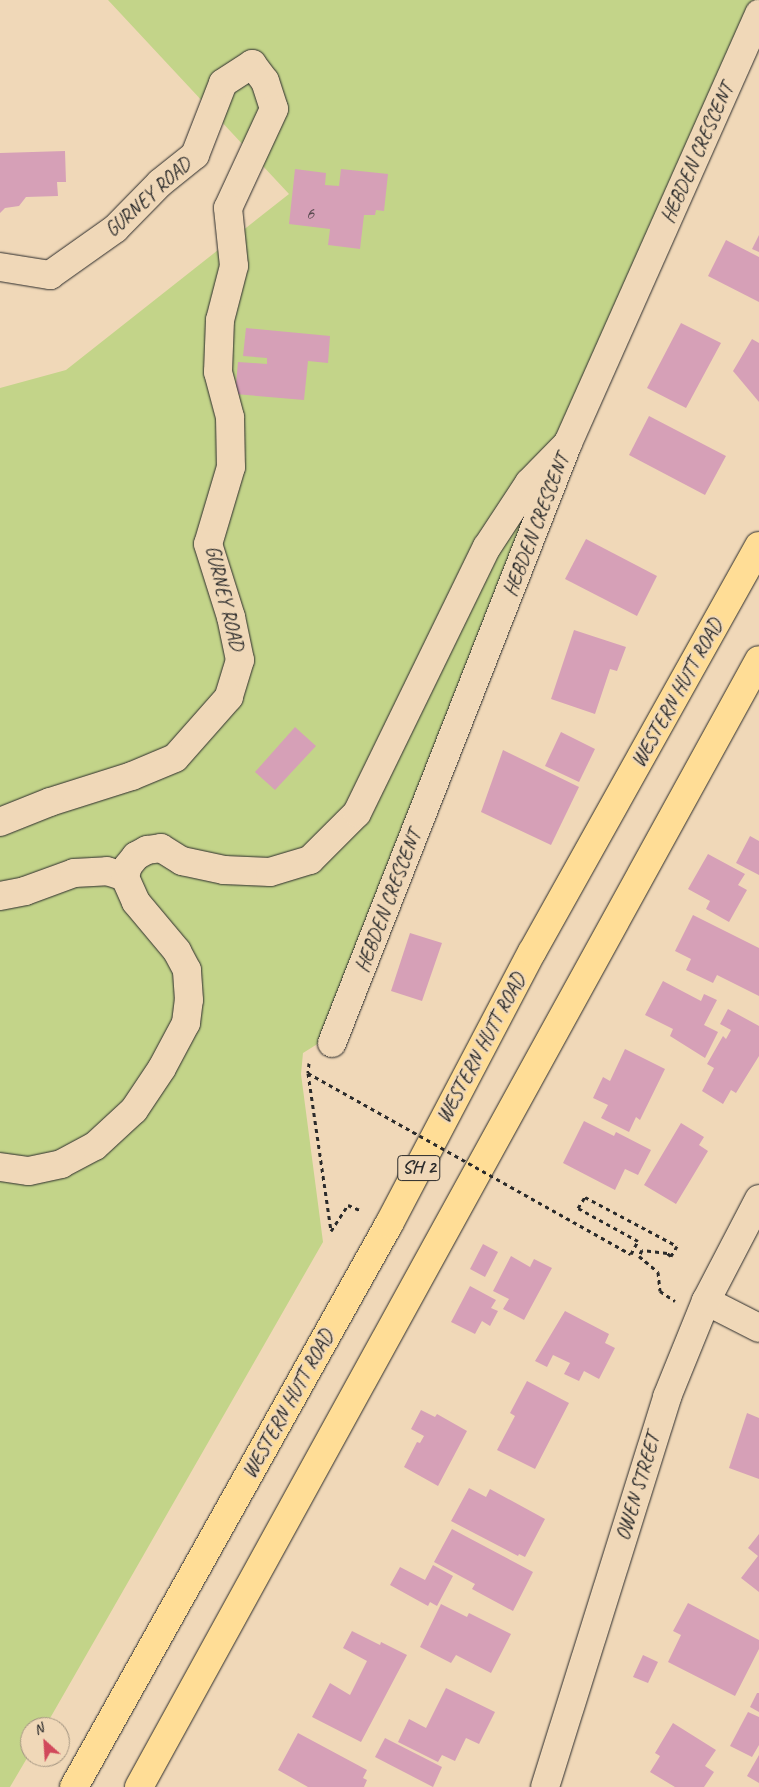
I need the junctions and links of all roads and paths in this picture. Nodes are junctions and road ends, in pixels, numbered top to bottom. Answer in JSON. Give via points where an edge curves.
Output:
{"nodes":[{"id":1,"x":759,"y":14,"type":"edge"},
{"id":2,"x":0,"y":268,"type":"edge"},
{"id":3,"x":568,"y":443,"type":"junction"},
{"id":4,"x":759,"y":546,"type":"edge"},
{"id":5,"x":759,"y":660,"type":"edge"},
{"id":6,"x":0,"y":822,"type":"edge"},
{"id":7,"x":125,"y":877,"type":"junction"},
{"id":8,"x":0,"y":896,"type":"edge"},
{"id":9,"x":332,"y":1043,"type":"dead end"},
{"id":10,"x":0,"y":1166,"type":"edge"},
{"id":11,"x":759,"y":1199,"type":"edge"},
{"id":12,"x":389,"y":1224,"type":"junction"},
{"id":13,"x":658,"y":1272,"type":"dead end"},
{"id":14,"x":706,"y":1300,"type":"junction"},
{"id":15,"x":759,"y":1328,"type":"edge"},
{"id":16,"x":74,"y":1787,"type":"edge"},
{"id":17,"x":139,"y":1787,"type":"edge"},
{"id":18,"x":545,"y":1787,"type":"edge"}],
"edges":[{"from":1,"to":3,"type":"street","name":"HEBDEN CRESCENT"},
{"from":2,"to":6,"type":"street","name":"GURNEY ROAD","via":[[50,275],[115,229],[160,183],[195,155],[223,83],[252,64],[265,81],[274,109],[228,208],[234,266],[220,320],[218,372],[230,417],[231,467],[208,544],[231,616],[240,660],[229,697],[175,758]]},
{"from":3,"to":7,"type":"street","via":[[530,483],[487,548],[357,813],[310,860],[270,872],[224,870],[182,861],[162,848],[136,856]]},
{"from":3,"to":9,"type":"street","name":"HEBDEN CRESCENT"},
{"from":4,"to":12,"type":"highway","name":"WESTERN HUTT ROAD","number":"SH 2","via":[[532,952]]},
{"from":5,"to":17,"type":"highway","number":"SH 2"},
{"from":7,"to":8,"type":"street","via":[[107,871],[74,872],[25,891]]},
{"from":7,"to":10,"type":"street","via":[[136,902],[177,951],[187,970],[189,1000],[186,1023],[134,1110],[95,1146],[53,1166],[29,1170]]},
{"from":11,"to":14,"type":"street","name":"OWEN STREET"},
{"from":12,"to":13,"type":"path","bridge":true,"via":[[348,1205],[331,1231],[308,1073],[631,1254],[638,1242],[578,1208],[585,1198],[677,1246],[671,1256],[642,1250],[639,1256]]},
{"from":12,"to":16,"type":"highway","name":"WESTERN HUTT ROAD","number":"SH 2"},
{"from":14,"to":15,"type":"street"},
{"from":14,"to":18,"type":"street","name":"OWEN STREET","via":[[667,1397]]}]}
